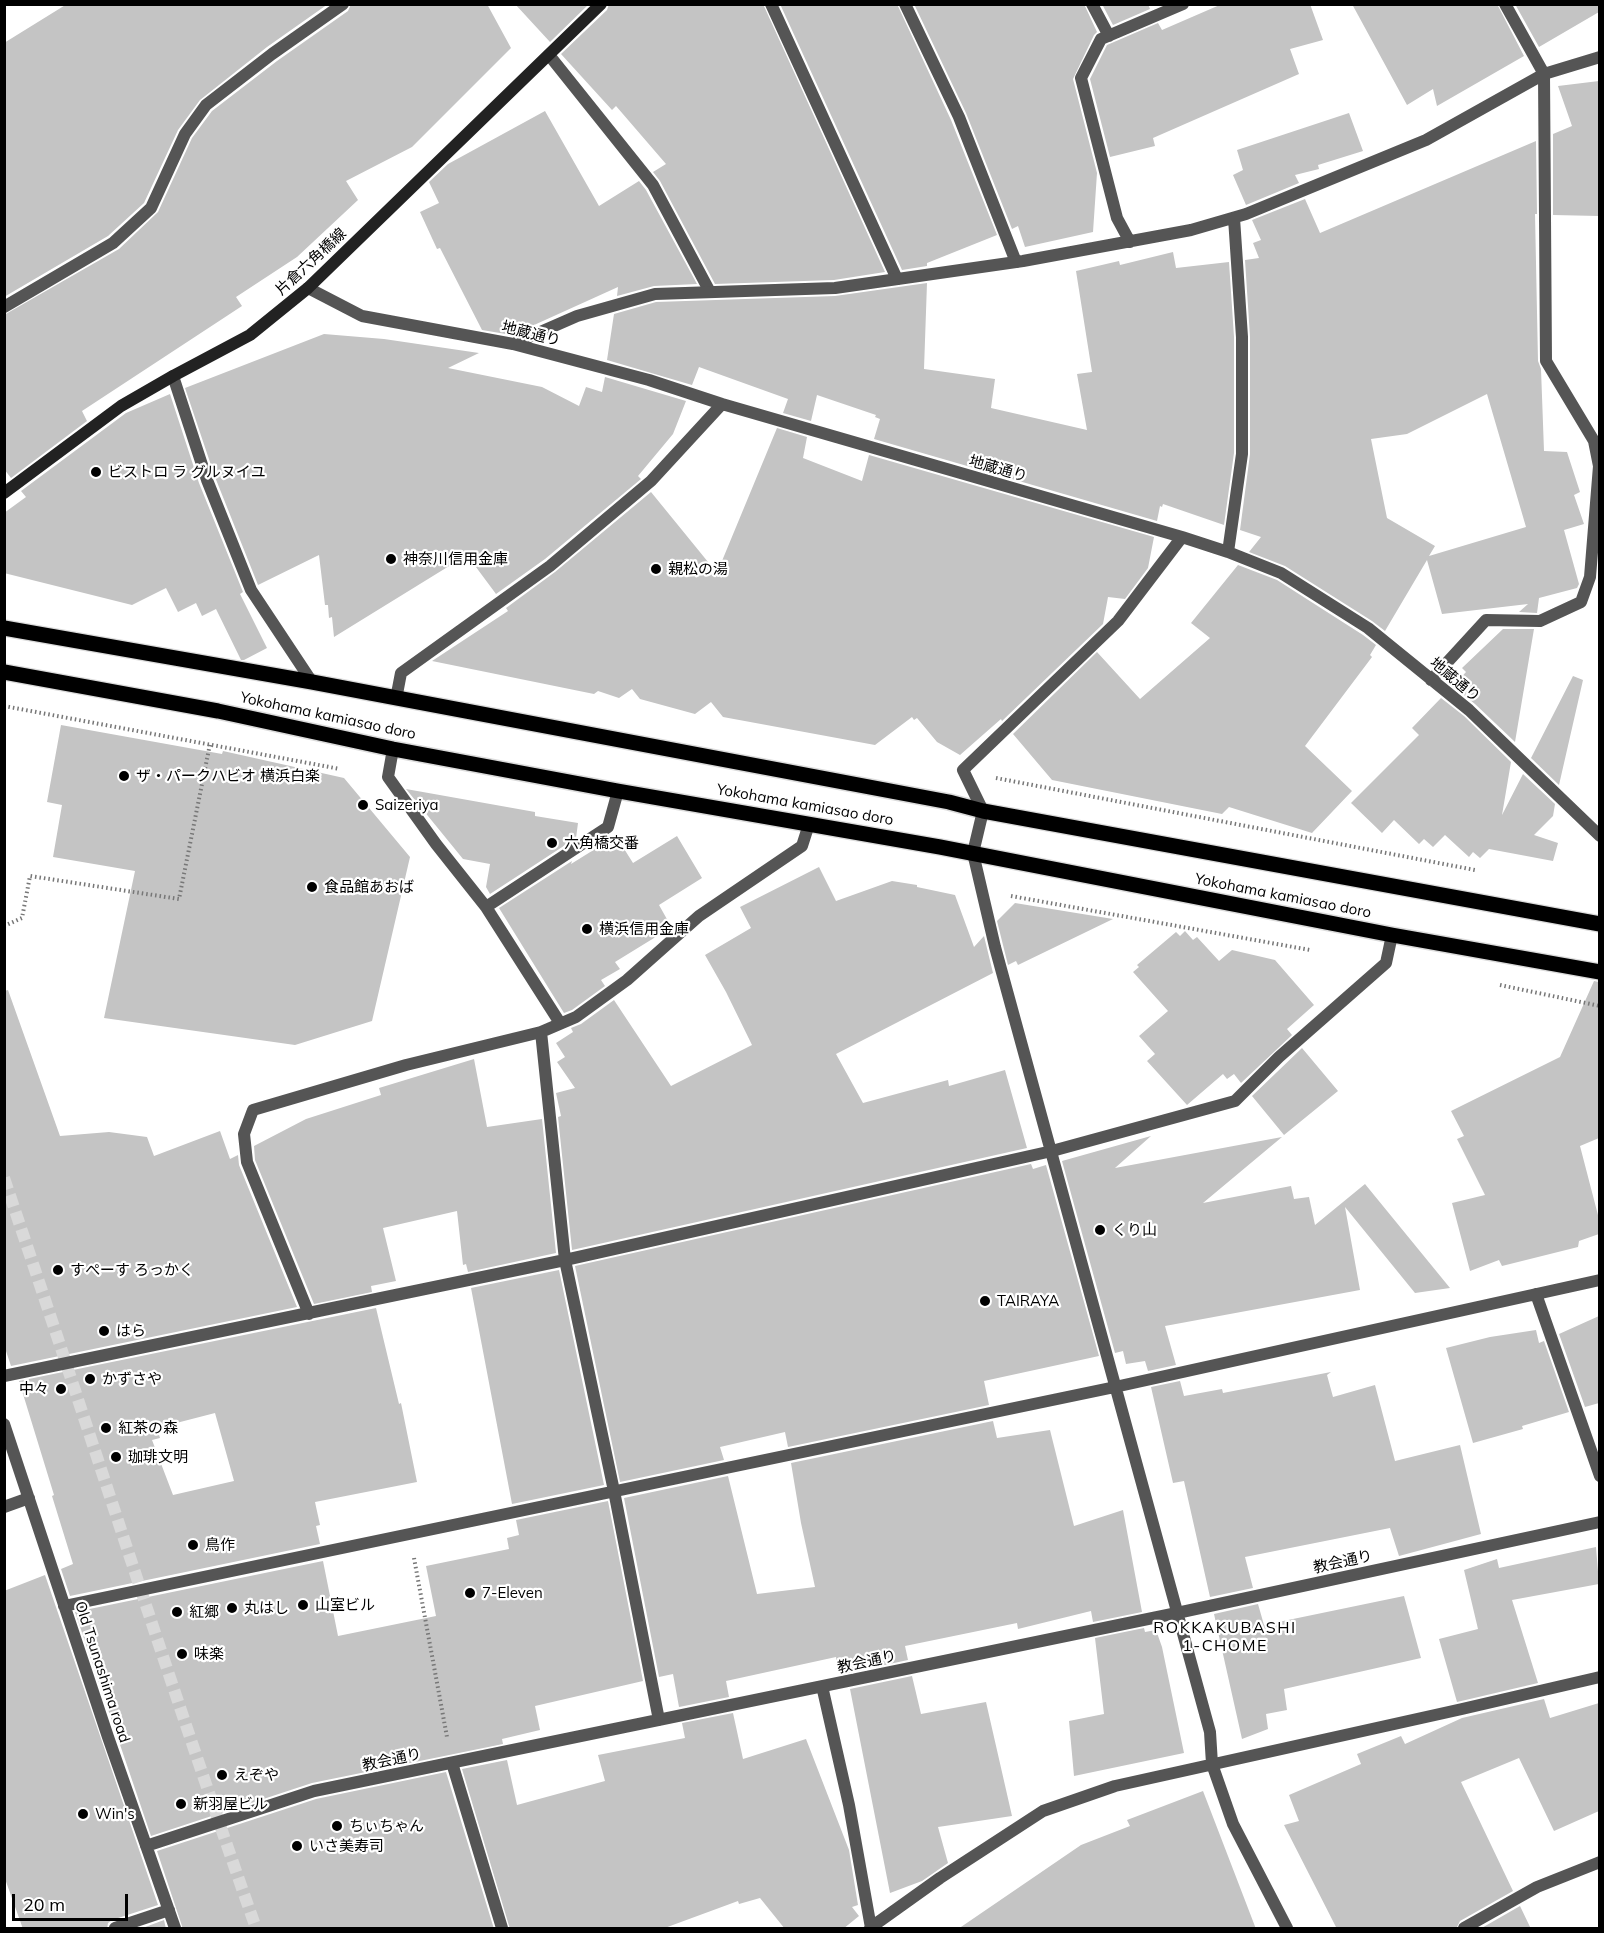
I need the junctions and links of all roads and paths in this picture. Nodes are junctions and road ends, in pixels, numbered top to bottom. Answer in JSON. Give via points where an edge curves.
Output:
{"nodes":[{"id":1,"x":343,"y":4,"type":"edge"},
{"id":2,"x":771,"y":4,"type":"edge"},
{"id":3,"x":905,"y":4,"type":"edge"},
{"id":4,"x":1092,"y":4,"type":"edge"},
{"id":5,"x":1183,"y":4,"type":"edge"},
{"id":6,"x":1505,"y":4,"type":"edge"},
{"id":7,"x":600,"y":5,"type":"edge"},
{"id":8,"x":1108,"y":36,"type":"junction"},
{"id":9,"x":549,"y":55,"type":"junction"},
{"id":10,"x":1599,"y":57,"type":"edge"},
{"id":11,"x":1544,"y":74,"type":"junction"},
{"id":12,"x":1234,"y":218,"type":"junction"},
{"id":13,"x":1130,"y":242,"type":"junction"},
{"id":14,"x":1016,"y":262,"type":"junction"},
{"id":15,"x":897,"y":279,"type":"junction"},
{"id":16,"x":308,"y":288,"type":"junction"},
{"id":17,"x":711,"y":292,"type":"junction"},
{"id":18,"x":4,"y":307,"type":"edge"},
{"id":19,"x":513,"y":344,"type":"junction"},
{"id":20,"x":173,"y":376,"type":"junction"},
{"id":21,"x":722,"y":404,"type":"junction"},
{"id":22,"x":1597,"y":442,"type":"edge"},
{"id":23,"x":4,"y":493,"type":"edge"},
{"id":24,"x":1182,"y":537,"type":"junction"},
{"id":25,"x":1228,"y":552,"type":"junction"},
{"id":26,"x":1595,"y":580,"type":"edge"},
{"id":27,"x":4,"y":628,"type":"edge"},
{"id":28,"x":4,"y":672,"type":"edge"},
{"id":29,"x":1431,"y":680,"type":"junction"},
{"id":30,"x":312,"y":682,"type":"junction"},
{"id":31,"x":396,"y":699,"type":"junction"},
{"id":32,"x":4,"y":706,"type":"edge"},
{"id":33,"x":210,"y":744,"type":"junction"},
{"id":34,"x":393,"y":749,"type":"junction"},
{"id":35,"x":344,"y":770,"type":"dead end"},
{"id":36,"x":985,"y":776,"type":"dead end"},
{"id":37,"x":618,"y":791,"type":"junction"},
{"id":38,"x":983,"y":811,"type":"junction"},
{"id":39,"x":809,"y":824,"type":"junction"},
{"id":40,"x":1599,"y":836,"type":"edge"},
{"id":41,"x":973,"y":854,"type":"junction"},
{"id":42,"x":1484,"y":872,"type":"dead end"},
{"id":43,"x":1002,"y":894,"type":"dead end"},
{"id":44,"x":486,"y":907,"type":"junction"},
{"id":45,"x":1599,"y":924,"type":"edge"},
{"id":46,"x":4,"y":926,"type":"edge"},
{"id":47,"x":1392,"y":935,"type":"junction"},
{"id":48,"x":1315,"y":951,"type":"dead end"},
{"id":49,"x":1599,"y":972,"type":"edge"},
{"id":50,"x":560,"y":1023,"type":"junction"},
{"id":51,"x":541,"y":1032,"type":"junction"},
{"id":52,"x":1052,"y":1151,"type":"junction"},
{"id":53,"x":565,"y":1260,"type":"junction"},
{"id":54,"x":1599,"y":1280,"type":"edge"},
{"id":55,"x":1536,"y":1294,"type":"junction"},
{"id":56,"x":309,"y":1314,"type":"junction"},
{"id":57,"x":4,"y":1376,"type":"edge"},
{"id":58,"x":1115,"y":1387,"type":"junction"},
{"id":59,"x":4,"y":1424,"type":"edge"},
{"id":60,"x":1599,"y":1476,"type":"edge"},
{"id":61,"x":614,"y":1491,"type":"junction"},
{"id":62,"x":29,"y":1498,"type":"junction"},
{"id":63,"x":4,"y":1507,"type":"edge"},
{"id":64,"x":1599,"y":1522,"type":"edge"},
{"id":65,"x":410,"y":1534,"type":"junction"},
{"id":66,"x":64,"y":1606,"type":"junction"},
{"id":67,"x":1177,"y":1613,"type":"junction"},
{"id":68,"x":1599,"y":1677,"type":"edge"},
{"id":69,"x":822,"y":1686,"type":"junction"},
{"id":70,"x":658,"y":1720,"type":"junction"},
{"id":71,"x":452,"y":1763,"type":"junction"},
{"id":72,"x":1212,"y":1764,"type":"junction"},
{"id":73,"x":146,"y":1846,"type":"junction"},
{"id":74,"x":1599,"y":1862,"type":"edge"},
{"id":75,"x":169,"y":1910,"type":"junction"},
{"id":76,"x":871,"y":1928,"type":"edge"},
{"id":77,"x":115,"y":1929,"type":"edge"},
{"id":78,"x":175,"y":1929,"type":"edge"},
{"id":79,"x":502,"y":1929,"type":"edge"},
{"id":80,"x":1287,"y":1929,"type":"edge"},
{"id":81,"x":1464,"y":1929,"type":"edge"}],
"edges":[{"from":1,"to":18,"type":"street","via":[[206,105],[185,134],[151,208],[113,243]]},
{"from":2,"to":15,"type":"street"},
{"from":3,"to":14,"type":"street","via":[[959,117]]},
{"from":4,"to":8,"type":"street"},
{"from":5,"to":8,"type":"street"},
{"from":6,"to":11,"type":"street"},
{"from":7,"to":9,"type":"street","name":"片倉六角橋線"},
{"from":8,"to":13,"type":"street","via":[[1101,39],[1080,78],[1117,218]]},
{"from":9,"to":16,"type":"street","name":"片倉六角橋線"},
{"from":9,"to":17,"type":"street","via":[[653,185]]},
{"from":10,"to":11,"type":"street"},
{"from":11,"to":12,"type":"street","via":[[1426,140]]},
{"from":11,"to":22,"type":"street","via":[[1546,362]]},
{"from":12,"to":13,"type":"street"},
{"from":12,"to":25,"type":"street","via":[[1242,337],[1242,454]]},
{"from":13,"to":14,"type":"street"},
{"from":14,"to":15,"type":"street"},
{"from":15,"to":17,"type":"street","via":[[835,288]]},
{"from":16,"to":19,"type":"street","name":"地蔵通り","via":[[362,316]]},
{"from":16,"to":20,"type":"street","name":"片倉六角橋線","via":[[250,335]]},
{"from":17,"to":19,"type":"street","via":[[655,294],[577,316]]},
{"from":19,"to":21,"type":"street","name":"地蔵通り"},
{"from":20,"to":23,"type":"street","name":"片倉六角橋線","via":[[121,406]]},
{"from":20,"to":30,"type":"street","via":[[207,480],[251,590]]},
{"from":21,"to":24,"type":"street","name":"地蔵通り"},
{"from":21,"to":31,"type":"street","via":[[643,488],[550,566],[401,674]]},
{"from":22,"to":26,"type":"street"},
{"from":24,"to":25,"type":"street","name":"地蔵通り"},
{"from":24,"to":38,"type":"street","via":[[1118,621],[963,770]]},
{"from":25,"to":29,"type":"street","name":"地蔵通り","via":[[1281,573],[1358,622]]},
{"from":26,"to":29,"type":"street","via":[[1581,602],[1540,621],[1486,620]]},
{"from":27,"to":30,"type":"main road","name":"Yokohama kamiasao doro"},
{"from":28,"to":34,"type":"main road","name":"Yokohama kamiasao doro","via":[[218,711]]},
{"from":29,"to":40,"type":"street","name":"地蔵通り","via":[[1469,710]]},
{"from":30,"to":31,"type":"main road","name":"Yokohama kamiasao doro"},
{"from":31,"to":38,"type":"main road","name":"Yokohama kamiasao doro"},
{"from":32,"to":33,"type":"path"},
{"from":33,"to":35,"type":"path"},
{"from":33,"to":46,"type":"path","via":[[178,899],[30,876],[22,918]]},
{"from":34,"to":37,"type":"main road","name":"Yokohama kamiasao doro"},
{"from":34,"to":44,"type":"street","via":[[388,777]]},
{"from":36,"to":42,"type":"path"},
{"from":37,"to":39,"type":"main road","name":"Yokohama kamiasao doro"},
{"from":37,"to":44,"type":"street","via":[[608,826]]},
{"from":38,"to":41,"type":"street"},
{"from":38,"to":45,"type":"main road","name":"Yokohama kamiasao doro"},
{"from":39,"to":41,"type":"main road","name":"Yokohama kamiasao doro"},
{"from":39,"to":50,"type":"street","via":[[802,846],[699,916],[627,980],[576,1017]]},
{"from":41,"to":47,"type":"main road","name":"Yokohama kamiasao doro"},
{"from":41,"to":52,"type":"street","via":[[1010,1005]]},
{"from":43,"to":48,"type":"path"},
{"from":44,"to":50,"type":"street"},
{"from":47,"to":49,"type":"main road","name":"Yokohama kamiasao doro"},
{"from":47,"to":52,"type":"street","via":[[1386,963],[1235,1101]]},
{"from":50,"to":51,"type":"street"},
{"from":51,"to":53,"type":"street"},
{"from":51,"to":56,"type":"street","via":[[406,1065],[253,1110],[244,1134],[247,1162]]},
{"from":52,"to":53,"type":"street"},
{"from":52,"to":58,"type":"street"},
{"from":53,"to":56,"type":"street"},
{"from":53,"to":61,"type":"street"},
{"from":54,"to":55,"type":"street"},
{"from":55,"to":58,"type":"street"},
{"from":55,"to":60,"type":"street"},
{"from":56,"to":57,"type":"street"},
{"from":58,"to":61,"type":"street"},
{"from":58,"to":67,"type":"street"},
{"from":59,"to":62,"type":"street","name":"Old Tsunashima road"},
{"from":61,"to":65,"type":"street"},
{"from":61,"to":70,"type":"street"},
{"from":62,"to":63,"type":"street"},
{"from":62,"to":66,"type":"street","name":"Old Tsunashima road"},
{"from":64,"to":67,"type":"street","name":"教会通り"},
{"from":65,"to":66,"type":"street"},
{"from":65,"to":71,"type":"path"},
{"from":66,"to":73,"type":"street","name":"Old Tsunashima road"},
{"from":67,"to":69,"type":"street","name":"教会通り"},
{"from":67,"to":72,"type":"street","via":[[1210,1732]]},
{"from":68,"to":72,"type":"street"},
{"from":69,"to":70,"type":"street","name":"教会通り"},
{"from":69,"to":76,"type":"street"},
{"from":70,"to":71,"type":"street","name":"教会通り"},
{"from":71,"to":73,"type":"street","name":"教会通り","via":[[314,1791]]},
{"from":71,"to":79,"type":"street"},
{"from":72,"to":76,"type":"street","via":[[1115,1786],[1043,1812]]},
{"from":72,"to":80,"type":"street","via":[[1233,1824]]},
{"from":73,"to":75,"type":"street","name":"Old Tsunashima road"},
{"from":74,"to":81,"type":"street","via":[[1537,1887]]},
{"from":75,"to":77,"type":"street"},
{"from":75,"to":78,"type":"street","name":"Old Tsunashima road"}]}
